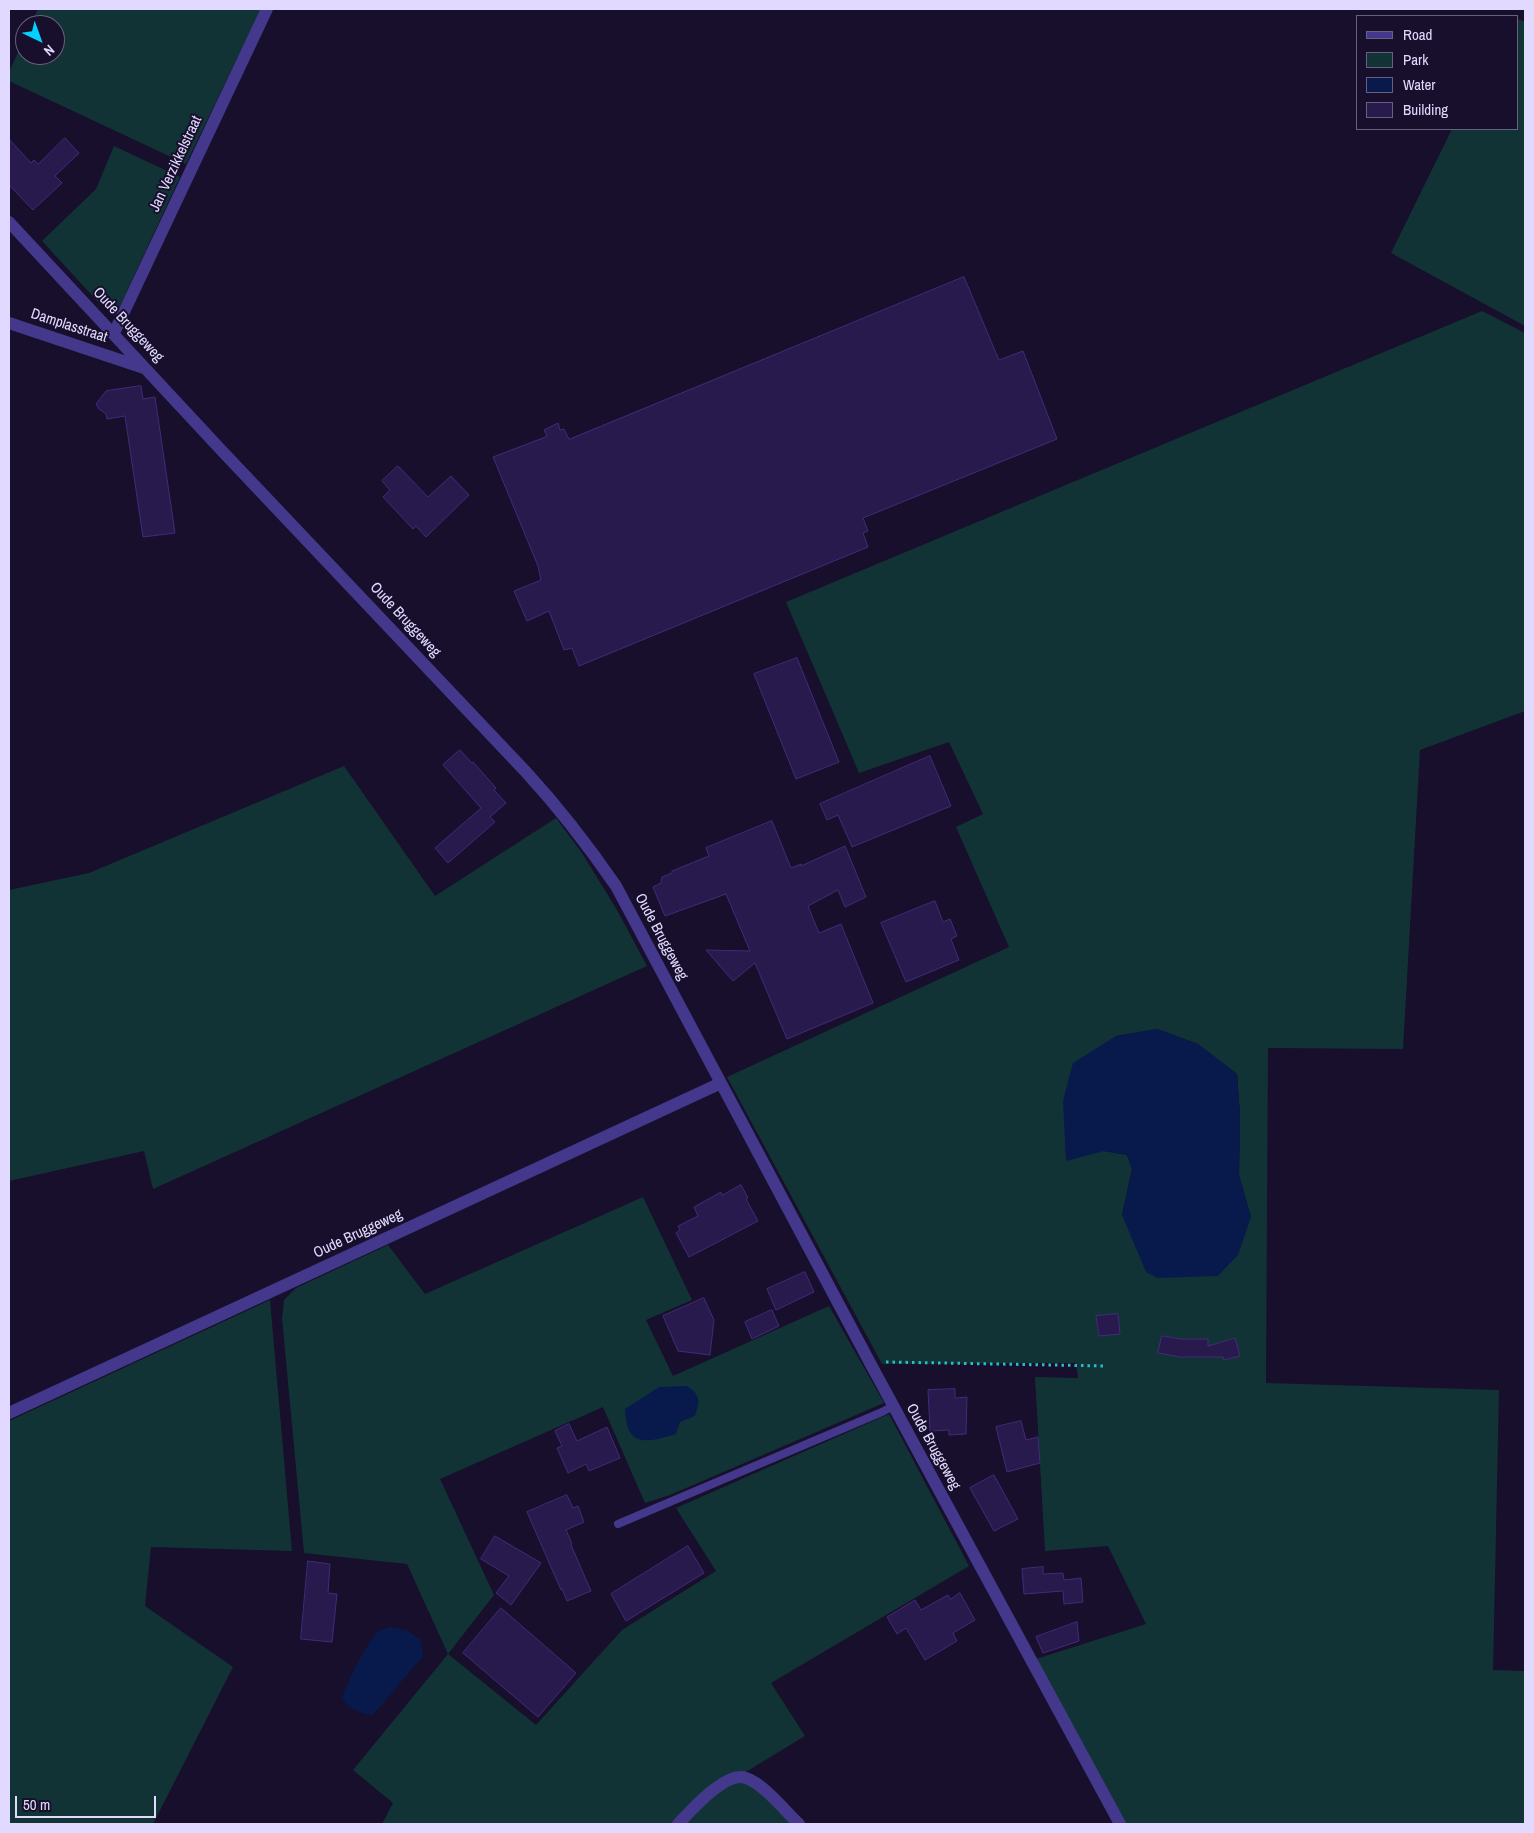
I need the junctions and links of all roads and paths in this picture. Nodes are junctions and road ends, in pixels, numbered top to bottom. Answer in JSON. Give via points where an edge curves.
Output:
{"nodes":[{"id":1,"x":267,"y":9,"type":"edge"},
{"id":2,"x":9,"y":222,"type":"edge"},
{"id":3,"x":9,"y":323,"type":"edge"},
{"id":4,"x":114,"y":334,"type":"junction"},
{"id":5,"x":147,"y":369,"type":"junction"},
{"id":6,"x":721,"y":1083,"type":"junction"},
{"id":7,"x":868,"y":1361,"type":"junction"},
{"id":8,"x":1107,"y":1366,"type":"dead end"},
{"id":9,"x":892,"y":1406,"type":"junction"},
{"id":10,"x":9,"y":1413,"type":"edge"},
{"id":11,"x":618,"y":1524,"type":"dead end"},
{"id":12,"x":678,"y":1824,"type":"edge"},
{"id":13,"x":799,"y":1824,"type":"edge"},
{"id":14,"x":1120,"y":1824,"type":"edge"}],
"edges":[{"from":1,"to":4,"type":"street","name":"Jan Verzikkelstraat"},
{"from":2,"to":4,"type":"street","name":"Oude Bruggeweg"},
{"from":3,"to":5,"type":"street","name":"Damplasstraat"},
{"from":4,"to":5,"type":"street","name":"Oude Bruggeweg"},
{"from":5,"to":6,"type":"street","name":"Oude Bruggeweg","via":[[561,810],[616,886]]},
{"from":6,"to":7,"type":"street","name":"Oude Bruggeweg"},
{"from":6,"to":10,"type":"street","name":"Oude Bruggeweg"},
{"from":7,"to":8,"type":"path"},
{"from":7,"to":9,"type":"street","name":"Oude Bruggeweg"},
{"from":9,"to":11,"type":"lane"},
{"from":9,"to":14,"type":"street","name":"Oude Bruggeweg"},
{"from":12,"to":13,"type":"street","via":[[719,1786],[734,1778],[746,1777],[766,1791]]}]}
